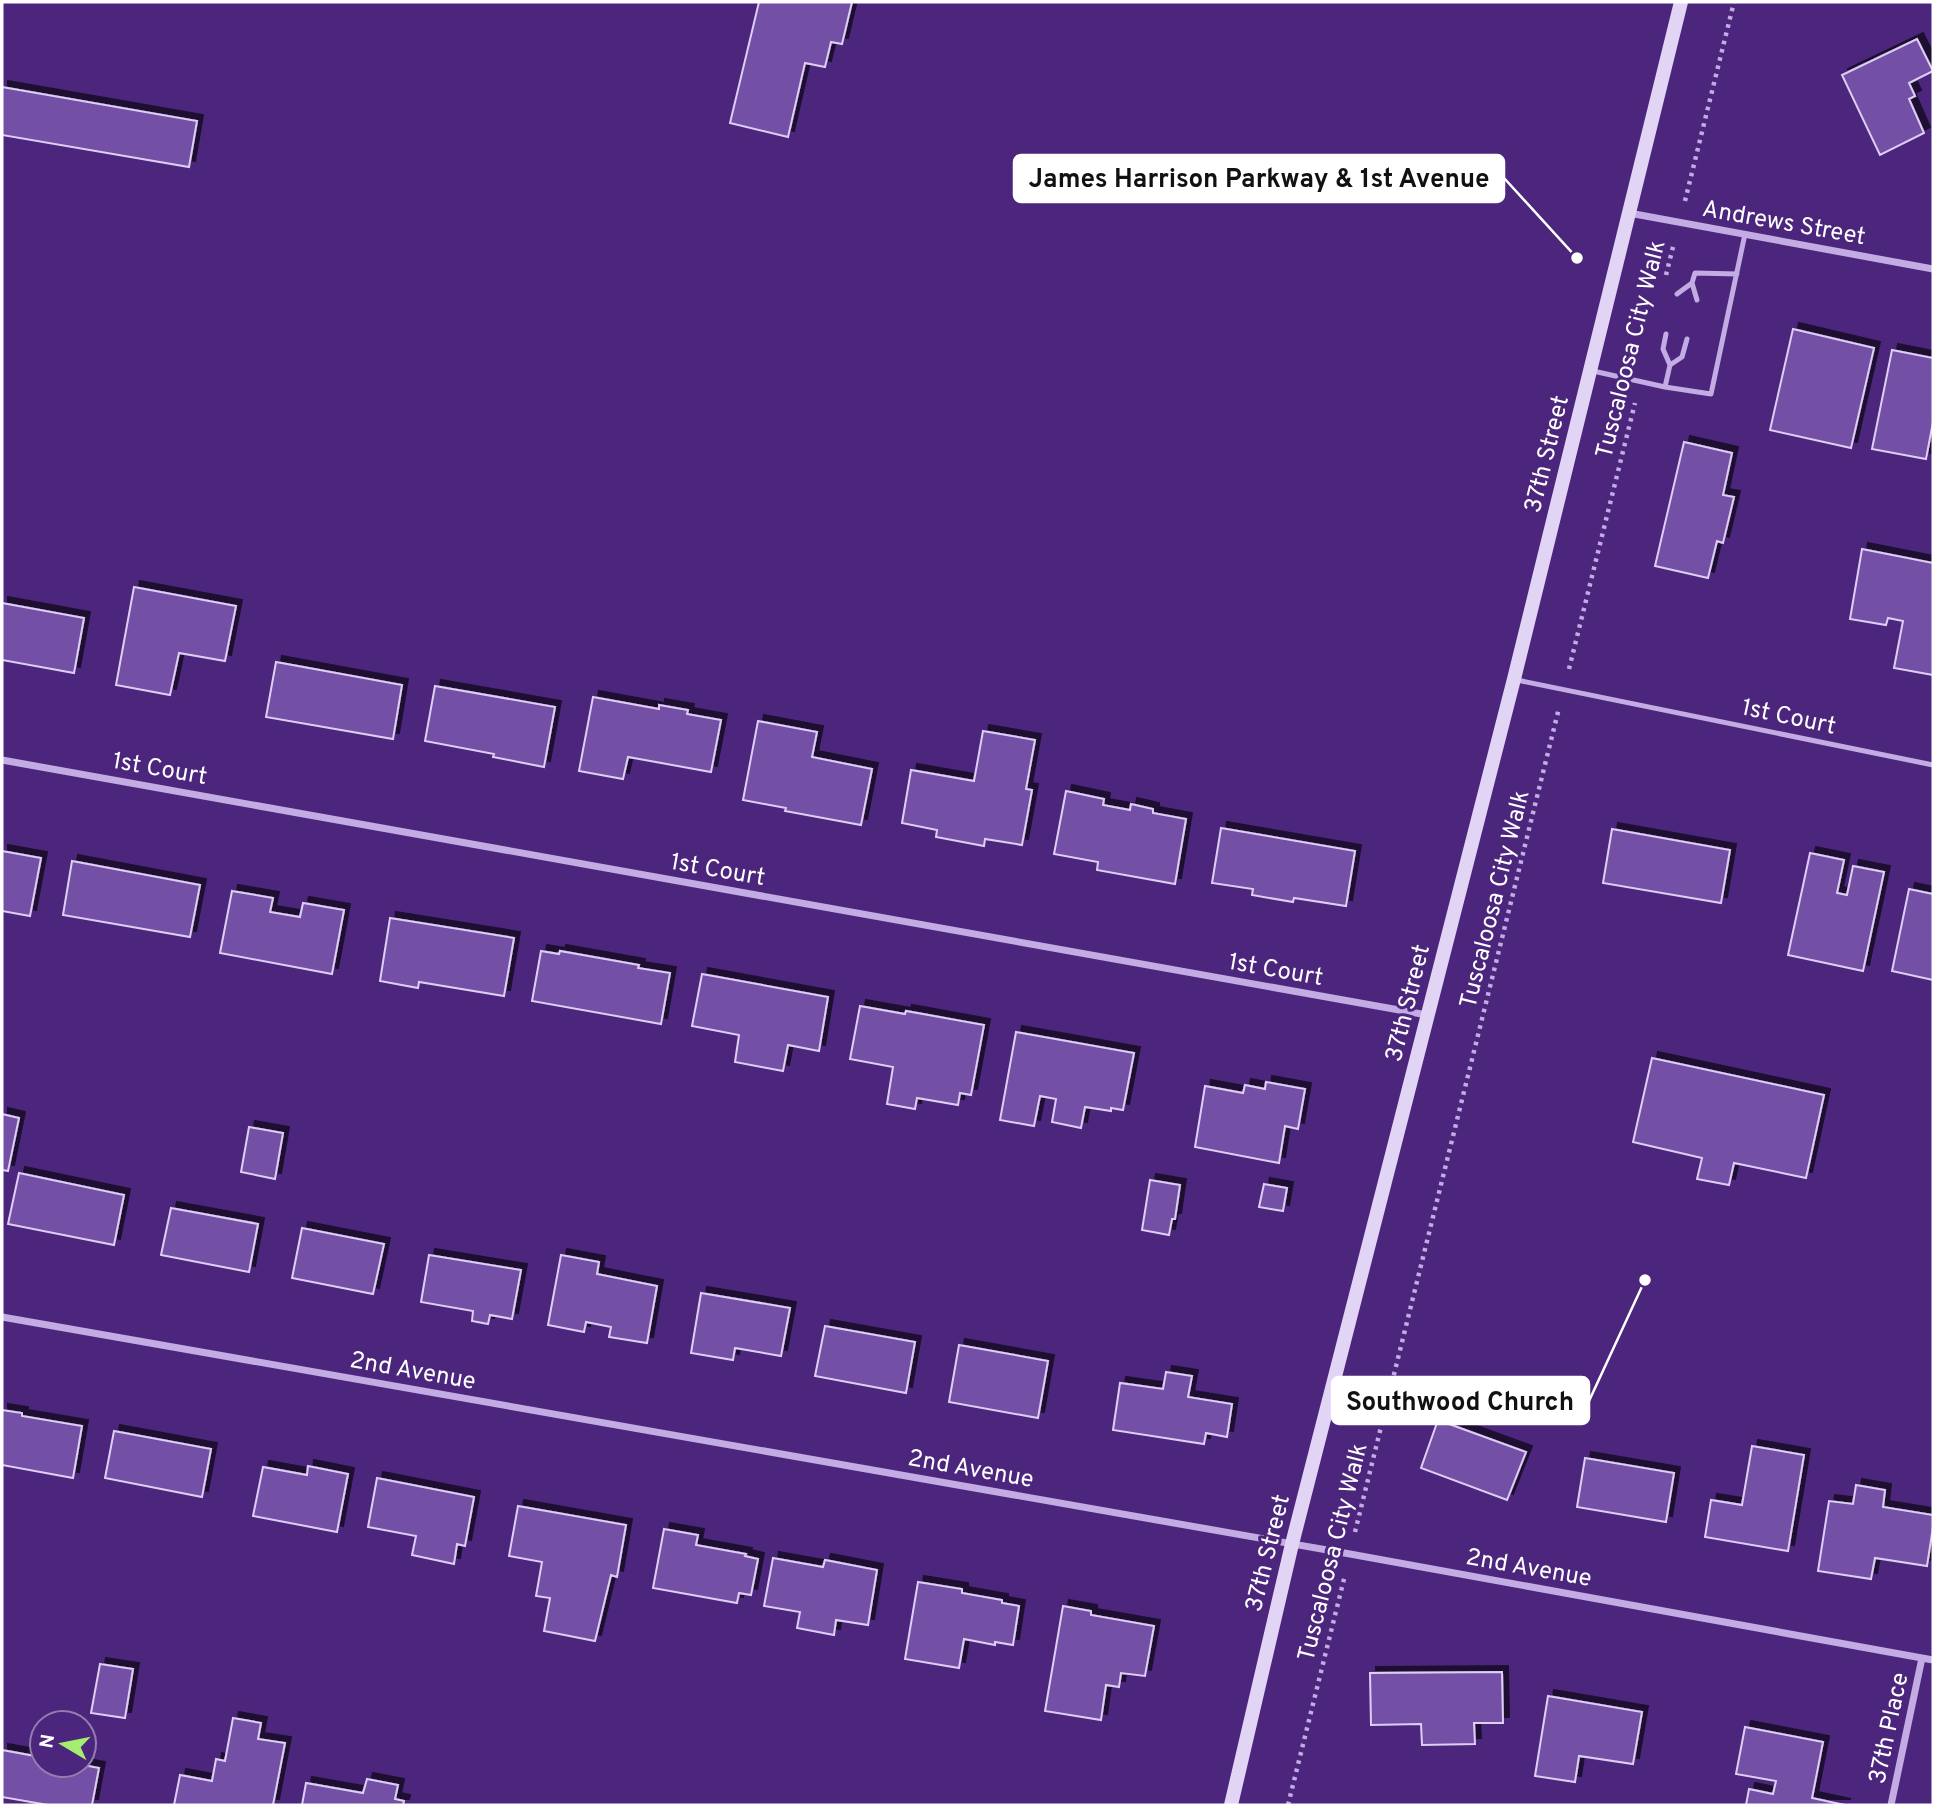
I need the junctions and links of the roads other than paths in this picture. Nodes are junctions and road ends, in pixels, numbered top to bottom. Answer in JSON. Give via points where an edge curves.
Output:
{"nodes":[{"id":1,"x":1681,"y":2,"type":"edge"},
{"id":2,"x":1628,"y":213,"type":"junction"},
{"id":3,"x":1745,"y":234,"type":"junction"},
{"id":4,"x":1933,"y":269,"type":"edge"},
{"id":5,"x":1737,"y":274,"type":"junction"},
{"id":6,"x":1692,"y":283,"type":"junction"},
{"id":7,"x":1677,"y":294,"type":"dead end"},
{"id":8,"x":1697,"y":300,"type":"dead end"},
{"id":9,"x":1666,"y":334,"type":"dead end"},
{"id":10,"x":1687,"y":339,"type":"dead end"},
{"id":11,"x":1670,"y":365,"type":"junction"},
{"id":12,"x":1590,"y":370,"type":"junction"},
{"id":13,"x":1665,"y":387,"type":"junction"},
{"id":14,"x":1514,"y":679,"type":"junction"},
{"id":15,"x":2,"y":760,"type":"edge"},
{"id":16,"x":1933,"y":765,"type":"edge"},
{"id":17,"x":1427,"y":1016,"type":"junction"},
{"id":18,"x":2,"y":1317,"type":"edge"},
{"id":19,"x":1292,"y":1544,"type":"junction"},
{"id":20,"x":1922,"y":1658,"type":"junction"},
{"id":21,"x":1933,"y":1660,"type":"edge"},
{"id":22,"x":1231,"y":1805,"type":"edge"},
{"id":23,"x":1891,"y":1805,"type":"edge"}],
"edges":[{"from":1,"to":2,"type":"street","name":"37th Street"},
{"from":2,"to":3,"type":"street","name":"Andrews Street"},
{"from":2,"to":12,"type":"street","name":"37th Street"},
{"from":3,"to":4,"type":"street","name":"Andrews Street"},
{"from":3,"to":5,"type":"lane"},
{"from":5,"to":6,"type":"lane","via":[[1695,273]]},
{"from":5,"to":13,"type":"lane","via":[[1711,394]]},
{"from":6,"to":7,"type":"lane"},
{"from":6,"to":8,"type":"lane"},
{"from":9,"to":11,"type":"lane","via":[[1662,349]]},
{"from":10,"to":11,"type":"lane","via":[[1682,357]]},
{"from":11,"to":13,"type":"lane"},
{"from":12,"to":13,"type":"lane"},
{"from":12,"to":14,"type":"street","name":"37th Street"},
{"from":14,"to":16,"type":"lane","name":"1st Court"},
{"from":14,"to":17,"type":"street","name":"37th Street"},
{"from":15,"to":17,"type":"street","name":"1st Court"},
{"from":17,"to":19,"type":"street","name":"37th Street"},
{"from":18,"to":19,"type":"street","name":"2nd Avenue"},
{"from":19,"to":20,"type":"street","name":"2nd Avenue"},
{"from":19,"to":22,"type":"street","name":"37th Street"},
{"from":20,"to":21,"type":"street","name":"2nd Avenue"},
{"from":20,"to":23,"type":"street","name":"37th Place"}]}
